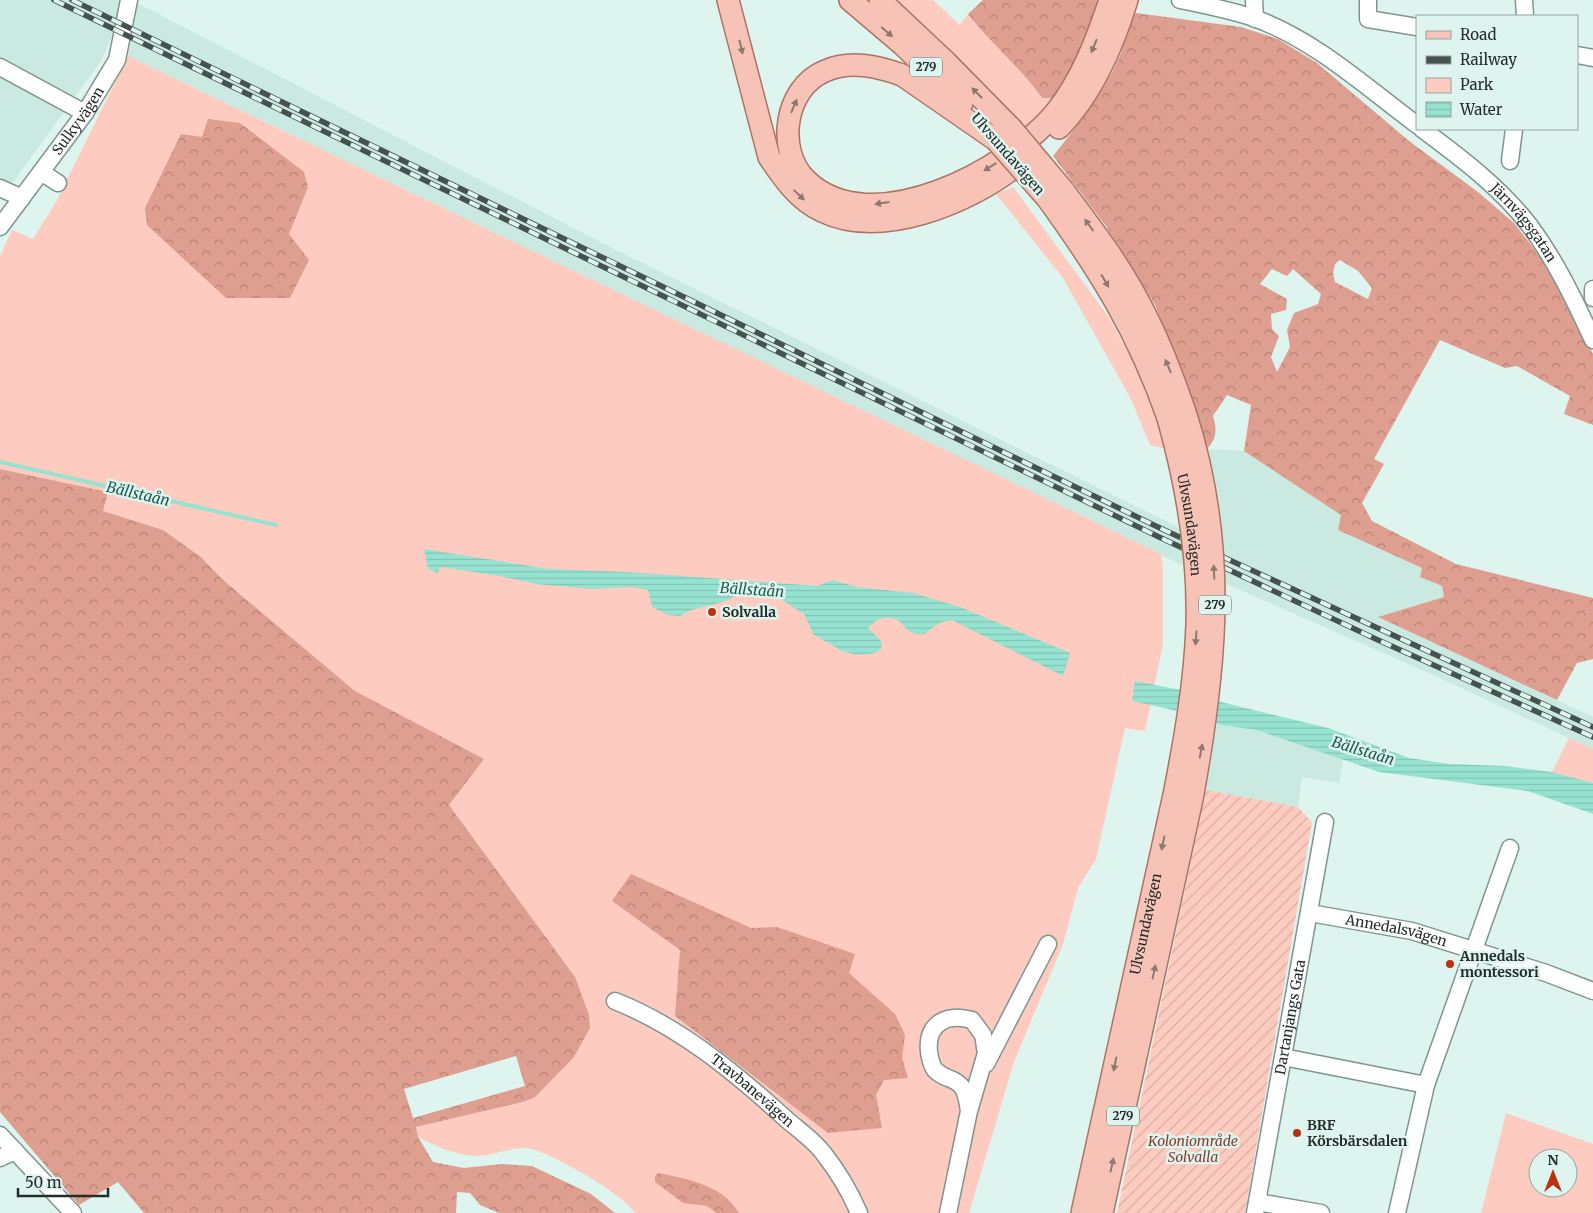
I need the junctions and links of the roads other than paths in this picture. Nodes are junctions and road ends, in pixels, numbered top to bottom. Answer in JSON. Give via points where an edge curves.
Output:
{"nodes":[{"id":1,"x":129,"y":0,"type":"edge"},
{"id":2,"x":728,"y":0,"type":"edge"},
{"id":3,"x":850,"y":0,"type":"edge"},
{"id":4,"x":880,"y":0,"type":"edge"},
{"id":5,"x":1110,"y":0,"type":"edge"},
{"id":6,"x":1127,"y":0,"type":"edge"},
{"id":7,"x":1180,"y":0,"type":"edge"},
{"id":8,"x":1254,"y":0,"type":"edge"},
{"id":9,"x":1368,"y":0,"type":"edge"},
{"id":10,"x":1524,"y":0,"type":"edge"},
{"id":11,"x":1525,"y":15,"type":"edge"},
{"id":12,"x":1255,"y":19,"type":"junction"},
{"id":13,"x":1416,"y":28,"type":"edge"},
{"id":14,"x":1578,"y":55,"type":"edge"},
{"id":15,"x":1593,"y":58,"type":"edge"},
{"id":16,"x":0,"y":67,"type":"edge"},
{"id":17,"x":85,"y":113,"type":"junction"},
{"id":18,"x":1416,"y":124,"type":"edge"},
{"id":19,"x":1423,"y":130,"type":"edge"},
{"id":20,"x":1514,"y":130,"type":"edge"},
{"id":21,"x":1004,"y":134,"type":"junction"},
{"id":22,"x":1510,"y":161,"type":"dead end"},
{"id":23,"x":41,"y":172,"type":"junction"},
{"id":24,"x":58,"y":183,"type":"dead end"},
{"id":25,"x":0,"y":188,"type":"edge"},
{"id":26,"x":22,"y":198,"type":"junction"},
{"id":27,"x":0,"y":227,"type":"edge"},
{"id":28,"x":1593,"y":289,"type":"edge"},
{"id":29,"x":1593,"y":298,"type":"edge"},
{"id":30,"x":1593,"y":340,"type":"edge"},
{"id":31,"x":1183,"y":797,"type":"junction"},
{"id":32,"x":1325,"y":822,"type":"dead end"},
{"id":33,"x":1510,"y":848,"type":"dead end"},
{"id":34,"x":1310,"y":913,"type":"junction"},
{"id":35,"x":1048,"y":944,"type":"dead end"},
{"id":36,"x":1474,"y":951,"type":"junction"},
{"id":37,"x":1593,"y":991,"type":"edge"},
{"id":38,"x":615,"y":1001,"type":"dead end"},
{"id":39,"x":1283,"y":1057,"type":"junction"},
{"id":40,"x":983,"y":1070,"type":"junction"},
{"id":41,"x":1426,"y":1085,"type":"junction"},
{"id":42,"x":970,"y":1111,"type":"junction"},
{"id":43,"x":0,"y":1135,"type":"edge"},
{"id":44,"x":15,"y":1151,"type":"junction"},
{"id":45,"x":0,"y":1158,"type":"edge"},
{"id":46,"x":1256,"y":1207,"type":"edge"},
{"id":47,"x":73,"y":1213,"type":"edge"},
{"id":48,"x":859,"y":1213,"type":"edge"},
{"id":49,"x":948,"y":1213,"type":"edge"},
{"id":50,"x":1082,"y":1213,"type":"edge"},
{"id":51,"x":1102,"y":1213,"type":"edge"},
{"id":52,"x":1321,"y":1213,"type":"edge"},
{"id":53,"x":1397,"y":1213,"type":"edge"}],
"edges":[{"from":1,"to":17,"type":"street","name":"Sulkyvägen","via":[[117,60]]},
{"from":2,"to":6,"type":"main road","one_way":true,"via":[[769,157],[802,198],[821,211],[858,221],[899,218],[934,209],[987,186],[1029,156],[1059,129],[1082,100],[1101,68]]},
{"from":3,"to":21,"type":"main road","name":"Ulvsundavägen","number":"279","one_way":true},
{"from":21,"to":4,"type":"main road","name":"Ulvsundavägen","number":"279","one_way":true,"via":[[946,62]]},
{"from":5,"to":21,"type":"main road","one_way":true,"via":[[1090,54],[1056,112],[1014,151],[958,184],[930,195],[874,205],[843,202],[817,190],[797,170],[788,146],[789,118],[795,102],[812,78],[824,71],[852,65],[902,75]]},
{"from":7,"to":12,"type":"street"},
{"from":8,"to":12,"type":"street"},
{"from":9,"to":13,"type":"street","via":[[1368,19]]},
{"from":10,"to":11,"type":"street"},
{"from":12,"to":18,"type":"street","via":[[1313,48]]},
{"from":14,"to":15,"type":"street"},
{"from":16,"to":17,"type":"street"},
{"from":17,"to":23,"type":"street","name":"Sulkyvägen"},
{"from":19,"to":30,"type":"street","name":"Järnvägsgatan","via":[[1455,153],[1504,197],[1530,226],[1553,262]]},
{"from":20,"to":22,"type":"street"},
{"from":21,"to":31,"type":"main road","name":"Ulvsundavägen","number":"279","bridge":true,"via":[[1055,194],[1124,315],[1200,466],[1207,504],[1216,602],[1211,684]]},
{"from":23,"to":24,"type":"street"},
{"from":23,"to":26,"type":"street","name":"Sulkyvägen"},
{"from":25,"to":26,"type":"street"},
{"from":26,"to":27,"type":"street","name":"Sulkyvägen"},
{"from":28,"to":29,"type":"street"},
{"from":31,"to":50,"type":"main road","name":"Ulvsundavägen","number":"279","one_way":true},
{"from":51,"to":31,"type":"main road","name":"Ulvsundavägen","number":"279","one_way":true},
{"from":32,"to":34,"type":"street","name":"Dartanjangs Gata"},
{"from":33,"to":36,"type":"street"},
{"from":34,"to":36,"type":"street","name":"Annedalsvägen","via":[[1412,931]]},
{"from":34,"to":39,"type":"street","name":"Dartanjangs Gata"},
{"from":35,"to":40,"type":"street"},
{"from":36,"to":37,"type":"street","name":"Annedalsvägen"},
{"from":36,"to":41,"type":"street"},
{"from":38,"to":48,"type":"street","name":"Travbanevägen","via":[[648,1014],[684,1035],[761,1097],[823,1152],[849,1189]]},
{"from":39,"to":41,"type":"street"},
{"from":39,"to":46,"type":"street","name":"Dartanjangs Gata"},
{"from":40,"to":42,"type":"street"},
{"from":40,"to":42,"type":"street","via":[[986,1052],[983,1035],[972,1020],[952,1017],[942,1020],[929,1041],[930,1060],[941,1076],[959,1082],[966,1092]]},
{"from":41,"to":53,"type":"street"},
{"from":42,"to":49,"type":"street"},
{"from":43,"to":44,"type":"street"},
{"from":44,"to":45,"type":"street"},
{"from":44,"to":47,"type":"street"},
{"from":46,"to":52,"type":"street"}]}
